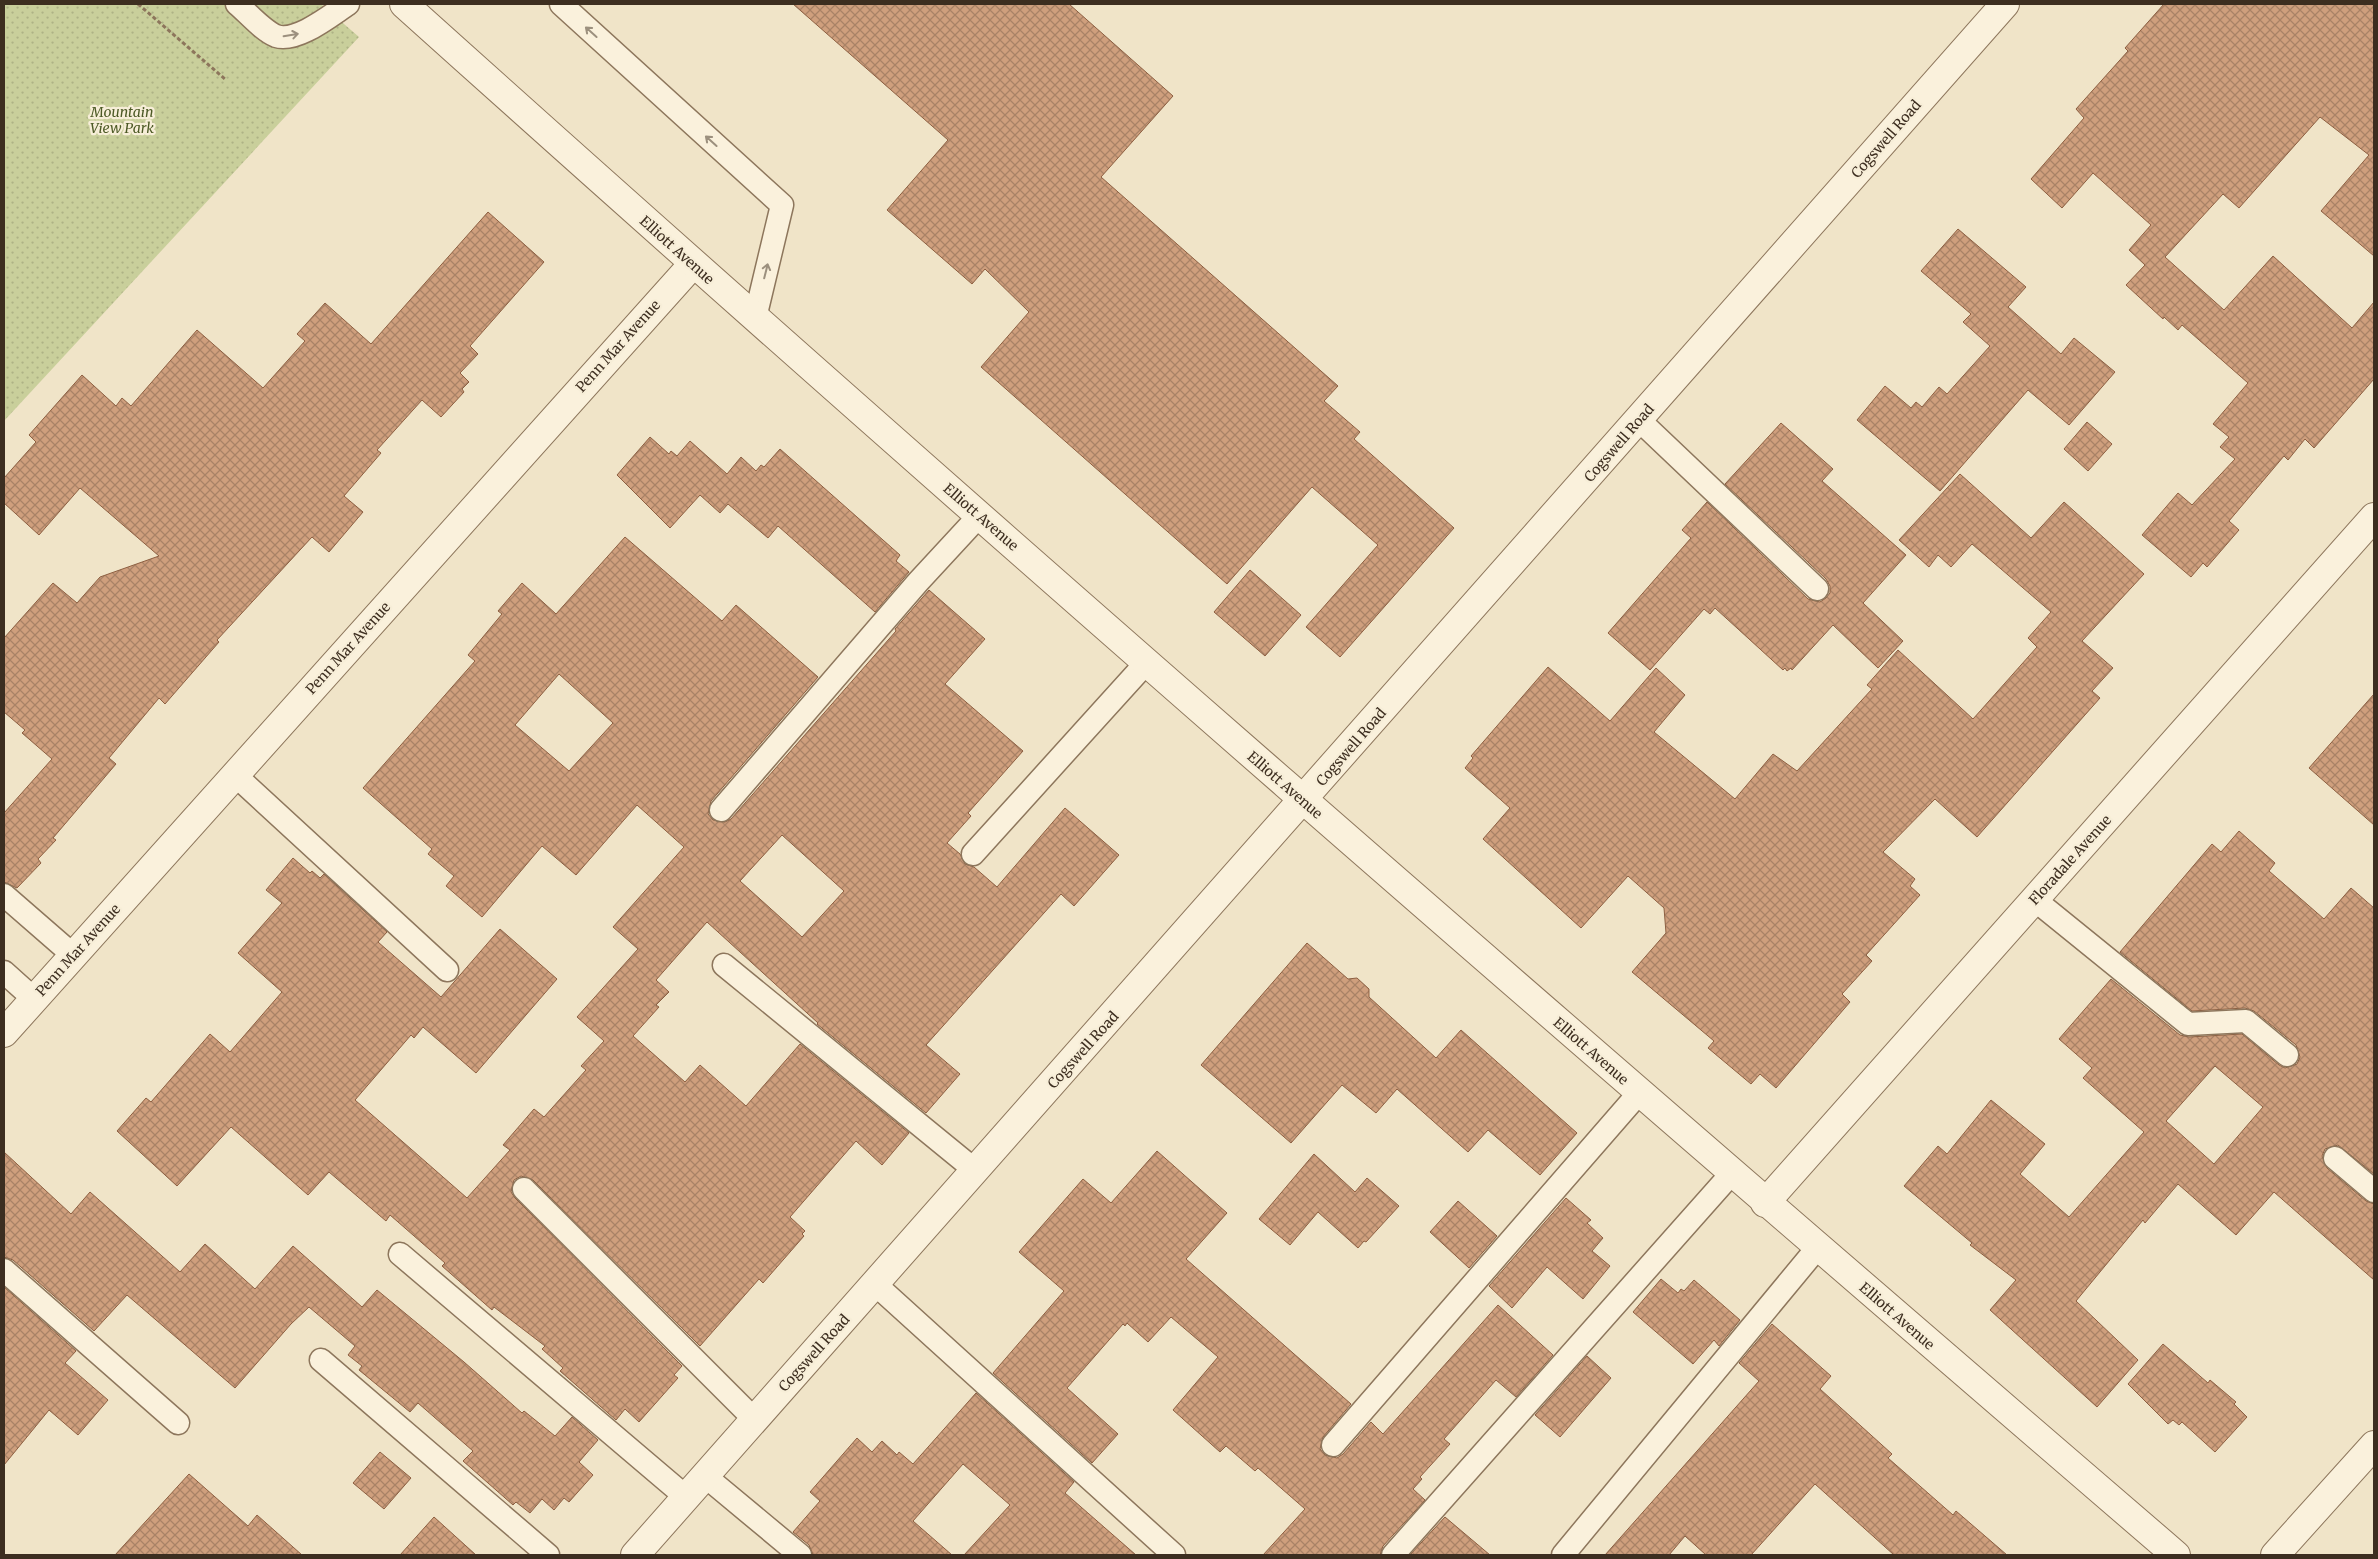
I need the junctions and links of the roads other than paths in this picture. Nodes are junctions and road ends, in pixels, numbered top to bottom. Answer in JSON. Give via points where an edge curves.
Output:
{"nodes":[{"id":1,"x":237,"y":4,"type":"edge"},
{"id":2,"x":348,"y":4,"type":"edge"},
{"id":3,"x":404,"y":4,"type":"edge"},
{"id":4,"x":561,"y":4,"type":"edge"},
{"id":5,"x":2005,"y":4,"type":"edge"},
{"id":6,"x":693,"y":264,"type":"junction"},
{"id":7,"x":754,"y":318,"type":"junction"},
{"id":8,"x":1639,"y":420,"type":"junction"},
{"id":9,"x":979,"y":516,"type":"junction"},
{"id":10,"x":2374,"y":517,"type":"edge"},
{"id":11,"x":1817,"y":589,"type":"dead end"},
{"id":12,"x":1146,"y":663,"type":"junction"},
{"id":13,"x":235,"y":775,"type":"junction"},
{"id":14,"x":1303,"y":801,"type":"junction"},
{"id":15,"x":721,"y":810,"type":"dead end"},
{"id":16,"x":973,"y":854,"type":"dead end"},
{"id":17,"x":4,"y":895,"type":"edge"},
{"id":18,"x":2035,"y":900,"type":"junction"},
{"id":19,"x":73,"y":955,"type":"junction"},
{"id":20,"x":724,"y":965,"type":"dead end"},
{"id":21,"x":447,"y":970,"type":"dead end"},
{"id":22,"x":4,"y":972,"type":"edge"},
{"id":23,"x":34,"y":999,"type":"junction"},
{"id":24,"x":4,"y":1032,"type":"edge"},
{"id":25,"x":2287,"y":1054,"type":"dead end"},
{"id":26,"x":1639,"y":1093,"type":"junction"},
{"id":27,"x":2335,"y":1158,"type":"dead end"},
{"id":28,"x":976,"y":1171,"type":"junction"},
{"id":29,"x":1732,"y":1173,"type":"junction"},
{"id":30,"x":524,"y":1189,"type":"dead end"},
{"id":31,"x":2374,"y":1191,"type":"edge"},
{"id":32,"x":1766,"y":1203,"type":"junction"},
{"id":33,"x":1818,"y":1247,"type":"junction"},
{"id":34,"x":400,"y":1254,"type":"dead end"},
{"id":35,"x":4,"y":1270,"type":"edge"},
{"id":36,"x":875,"y":1284,"type":"junction"},
{"id":37,"x":321,"y":1360,"type":"dead end"},
{"id":38,"x":755,"y":1420,"type":"junction"},
{"id":39,"x":178,"y":1423,"type":"dead end"},
{"id":40,"x":1333,"y":1445,"type":"dead end"},
{"id":41,"x":2374,"y":1445,"type":"edge"},
{"id":42,"x":705,"y":1476,"type":"junction"},
{"id":43,"x":686,"y":1497,"type":"junction"},
{"id":44,"x":548,"y":1555,"type":"edge"},
{"id":45,"x":635,"y":1555,"type":"edge"},
{"id":46,"x":800,"y":1555,"type":"edge"},
{"id":47,"x":1174,"y":1555,"type":"edge"},
{"id":48,"x":1393,"y":1555,"type":"edge"},
{"id":49,"x":1563,"y":1555,"type":"edge"},
{"id":50,"x":2176,"y":1555,"type":"edge"},
{"id":51,"x":2275,"y":1555,"type":"edge"}],
"edges":[{"from":1,"to":2,"type":"lane","one_way":true,"via":[[276,36],[292,36],[306,31]]},
{"from":3,"to":6,"type":"street","name":"Elliott Avenue"},
{"from":7,"to":4,"type":"lane","one_way":true,"via":[[782,205]]},
{"from":5,"to":8,"type":"street","name":"Cogswell Road"},
{"from":6,"to":7,"type":"street","name":"Elliott Avenue"},
{"from":6,"to":13,"type":"street","name":"Penn Mar Avenue"},
{"from":7,"to":9,"type":"street","name":"Elliott Avenue"},
{"from":8,"to":11,"type":"lane"},
{"from":8,"to":14,"type":"street","name":"Cogswell Road"},
{"from":9,"to":12,"type":"street","name":"Elliott Avenue"},
{"from":9,"to":15,"type":"lane"},
{"from":10,"to":18,"type":"street","name":"Floradale Avenue"},
{"from":12,"to":14,"type":"street","name":"Elliott Avenue"},
{"from":12,"to":16,"type":"lane"},
{"from":13,"to":19,"type":"street","name":"Penn Mar Avenue"},
{"from":13,"to":21,"type":"lane"},
{"from":14,"to":26,"type":"street","name":"Elliott Avenue"},
{"from":14,"to":28,"type":"street","name":"Cogswell Road"},
{"from":17,"to":19,"type":"lane"},
{"from":18,"to":25,"type":"lane","via":[[2188,1024],[2246,1021]]},
{"from":18,"to":32,"type":"street","name":"Floradale Avenue"},
{"from":19,"to":23,"type":"street","name":"Penn Mar Avenue"},
{"from":20,"to":28,"type":"lane"},
{"from":22,"to":23,"type":"lane"},
{"from":23,"to":24,"type":"street","name":"Penn Mar Avenue"},
{"from":26,"to":29,"type":"street","name":"Elliott Avenue"},
{"from":26,"to":40,"type":"lane"},
{"from":27,"to":31,"type":"lane"},
{"from":28,"to":36,"type":"street","name":"Cogswell Road"},
{"from":29,"to":32,"type":"street","name":"Elliott Avenue"},
{"from":29,"to":48,"type":"lane"},
{"from":30,"to":38,"type":"lane"},
{"from":32,"to":33,"type":"street","name":"Elliott Avenue"},
{"from":33,"to":49,"type":"lane"},
{"from":33,"to":50,"type":"street","name":"Elliott Avenue"},
{"from":34,"to":43,"type":"lane"},
{"from":35,"to":39,"type":"lane"},
{"from":36,"to":38,"type":"street","name":"Cogswell Road"},
{"from":36,"to":47,"type":"lane"},
{"from":37,"to":44,"type":"lane"},
{"from":38,"to":42,"type":"street","name":"Cogswell Road"},
{"from":41,"to":51,"type":"street"},
{"from":42,"to":43,"type":"street","name":"Cogswell Road"},
{"from":42,"to":46,"type":"lane"},
{"from":43,"to":45,"type":"street","name":"Cogswell Road"}]}
